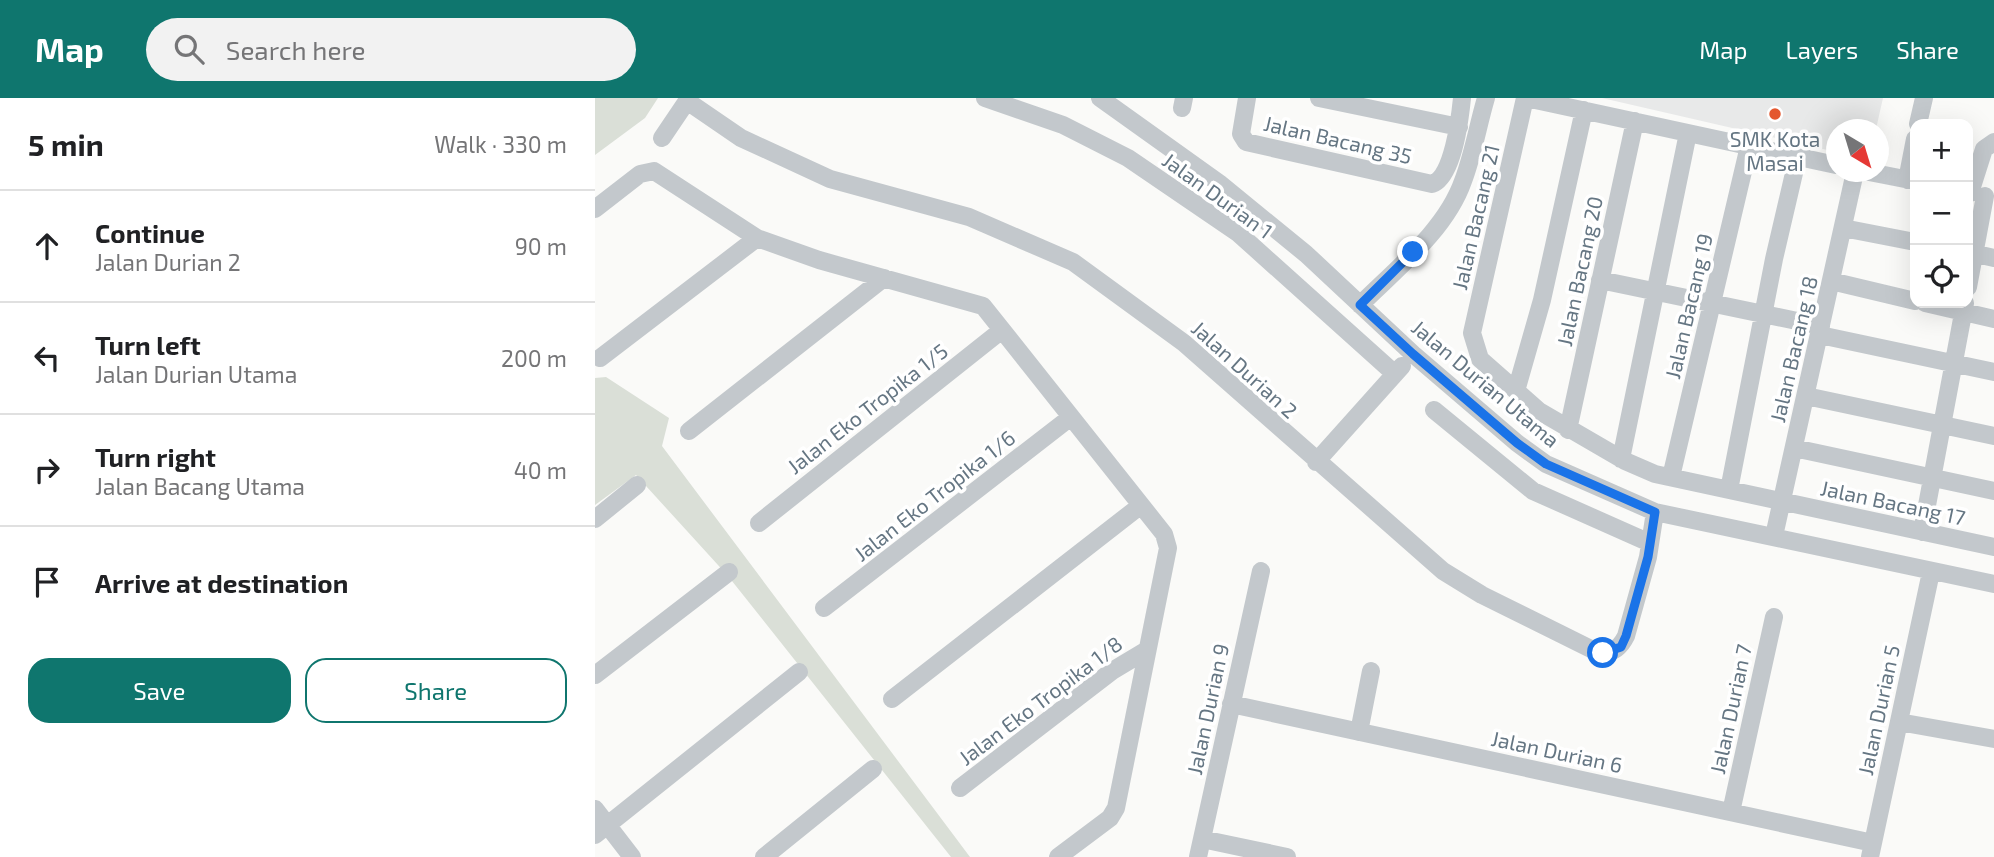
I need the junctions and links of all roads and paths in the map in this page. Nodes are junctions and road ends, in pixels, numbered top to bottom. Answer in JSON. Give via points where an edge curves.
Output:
{"nodes":[{"id":1,"x":985,"y":98,"type":"edge"},
{"id":2,"x":1100,"y":98,"type":"edge"},
{"id":3,"x":1247,"y":98,"type":"edge"},
{"id":4,"x":1318,"y":98,"type":"edge"},
{"id":5,"x":1462,"y":98,"type":"edge"},
{"id":6,"x":1486,"y":98,"type":"edge"},
{"id":7,"x":1526,"y":98,"type":"edge"},
{"id":8,"x":1924,"y":98,"type":"edge"},
{"id":9,"x":688,"y":99,"type":"edge"},
{"id":10,"x":1584,"y":110,"type":"junction"},
{"id":11,"x":1919,"y":119,"type":"edge"},
{"id":12,"x":1635,"y":121,"type":"junction"},
{"id":13,"x":1459,"y":127,"type":"junction"},
{"id":14,"x":1688,"y":133,"type":"junction"},
{"id":15,"x":662,"y":138,"type":"dead end"},
{"id":16,"x":1994,"y":142,"type":"edge"},
{"id":17,"x":1749,"y":146,"type":"junction"},
{"id":18,"x":1798,"y":156,"type":"junction"},
{"id":19,"x":1826,"y":162,"type":"edge"},
{"id":20,"x":1889,"y":176,"type":"edge"},
{"id":21,"x":1910,"y":180,"type":"edge"},
{"id":22,"x":1854,"y":182,"type":"edge"},
{"id":23,"x":1979,"y":195,"type":"edge"},
{"id":24,"x":595,"y":209,"type":"edge"},
{"id":25,"x":1843,"y":228,"type":"junction"},
{"id":26,"x":757,"y":238,"type":"junction"},
{"id":27,"x":1910,"y":241,"type":"edge"},
{"id":28,"x":1972,"y":245,"type":"edge"},
{"id":29,"x":1973,"y":253,"type":"edge"},
{"id":30,"x":1994,"y":258,"type":"edge"},
{"id":31,"x":884,"y":278,"type":"junction"},
{"id":32,"x":1600,"y":280,"type":"junction"},
{"id":33,"x":1831,"y":281,"type":"junction"},
{"id":34,"x":1654,"y":291,"type":"junction"},
{"id":35,"x":1910,"y":300,"type":"edge"},
{"id":36,"x":1712,"y":303,"type":"junction"},
{"id":37,"x":1360,"y":305,"type":"junction"},
{"id":38,"x":1964,"y":308,"type":"edge"},
{"id":39,"x":1966,"y":308,"type":"edge"},
{"id":40,"x":1763,"y":314,"type":"junction"},
{"id":41,"x":1994,"y":319,"type":"edge"},
{"id":42,"x":1002,"y":330,"type":"junction"},
{"id":43,"x":1820,"y":331,"type":"junction"},
{"id":44,"x":1474,"y":347,"type":"joint"},
{"id":45,"x":1413,"y":354,"type":"junction"},
{"id":46,"x":600,"y":358,"type":"dead end"},
{"id":47,"x":1954,"y":364,"type":"junction"},
{"id":48,"x":1994,"y":372,"type":"edge"},
{"id":49,"x":1395,"y":374,"type":"junction"},
{"id":50,"x":1516,"y":391,"type":"junction"},
{"id":51,"x":1805,"y":396,"type":"junction"},
{"id":52,"x":1434,"y":410,"type":"dead end"},
{"id":53,"x":1071,"y":417,"type":"junction"},
{"id":54,"x":1942,"y":425,"type":"junction"},
{"id":55,"x":1568,"y":430,"type":"junction"},
{"id":56,"x":689,"y":431,"type":"dead end"},
{"id":57,"x":1994,"y":436,"type":"edge"},
{"id":58,"x":1794,"y":449,"type":"junction"},
{"id":59,"x":1621,"y":459,"type":"junction"},
{"id":60,"x":1316,"y":462,"type":"junction"},
{"id":61,"x":1671,"y":477,"type":"junction"},
{"id":62,"x":1932,"y":478,"type":"junction"},
{"id":63,"x":637,"y":485,"type":"dead end"},
{"id":64,"x":1729,"y":490,"type":"junction"},
{"id":65,"x":1994,"y":491,"type":"edge"},
{"id":66,"x":1782,"y":502,"type":"junction"},
{"id":67,"x":1140,"y":506,"type":"junction"},
{"id":68,"x":1655,"y":512,"type":"junction"},
{"id":69,"x":595,"y":519,"type":"edge"},
{"id":70,"x":759,"y":523,"type":"dead end"},
{"id":71,"x":1922,"y":532,"type":"junction"},
{"id":72,"x":1774,"y":536,"type":"junction"},
{"id":73,"x":1650,"y":543,"type":"junction"},
{"id":74,"x":1994,"y":547,"type":"edge"},
{"id":75,"x":1261,"y":571,"type":"dead end"},
{"id":76,"x":729,"y":572,"type":"dead end"},
{"id":77,"x":1931,"y":572,"type":"junction"},
{"id":78,"x":1994,"y":584,"type":"edge"},
{"id":79,"x":824,"y":608,"type":"dead end"},
{"id":80,"x":1774,"y":617,"type":"dead end"},
{"id":81,"x":1147,"y":650,"type":"junction"},
{"id":82,"x":1371,"y":671,"type":"dead end"},
{"id":83,"x":800,"y":673,"type":"dead end"},
{"id":84,"x":595,"y":675,"type":"edge"},
{"id":85,"x":892,"y":699,"type":"dead end"},
{"id":86,"x":1231,"y":704,"type":"junction"},
{"id":87,"x":1899,"y":722,"type":"junction"},
{"id":88,"x":1359,"y":732,"type":"junction"},
{"id":89,"x":1994,"y":739,"type":"edge"},
{"id":90,"x":873,"y":769,"type":"dead end"},
{"id":91,"x":960,"y":788,"type":"dead end"},
{"id":92,"x":595,"y":809,"type":"edge"},
{"id":93,"x":1731,"y":812,"type":"junction"},
{"id":94,"x":601,"y":830,"type":"edge"},
{"id":95,"x":1202,"y":839,"type":"junction"},
{"id":96,"x":1871,"y":850,"type":"edge"},
{"id":97,"x":632,"y":857,"type":"edge"},
{"id":98,"x":764,"y":857,"type":"edge"},
{"id":99,"x":1058,"y":857,"type":"edge"},
{"id":100,"x":1198,"y":857,"type":"edge"},
{"id":101,"x":1287,"y":857,"type":"edge"}],
"edges":[{"from":1,"to":49,"type":"street","name":"Jalan Durian 1","via":[[1063,125],[1150,173],[1238,233]]},
{"from":2,"to":37,"type":"street","name":"Jalan Durian Utama","via":[[1219,183]]},
{"from":3,"to":13,"type":"street","name":"Jalan Bacang 35","via":[[1241,134],[1246,142],[1423,182],[1440,180]]},
{"from":4,"to":13,"type":"street"},
{"from":5,"to":13,"type":"street"},
{"from":6,"to":37,"type":"street","via":[[1463,183],[1451,204],[1413,252]]},
{"from":7,"to":10,"type":"street"},
{"from":7,"to":44,"type":"street","name":"Jalan Bacang 21","via":[[1472,333]]},
{"from":8,"to":11,"type":"street"},
{"from":9,"to":15,"type":"street"},
{"from":9,"to":60,"type":"street","name":"Jalan Durian 2","via":[[741,138],[830,179],[969,217],[1073,262],[1184,343]]},
{"from":10,"to":12,"type":"street"},
{"from":10,"to":50,"type":"street","via":[[1542,300]]},
{"from":12,"to":14,"type":"street"},
{"from":12,"to":32,"type":"street","name":"Jalan Bacang 20"},
{"from":14,"to":17,"type":"street"},
{"from":14,"to":34,"type":"street"},
{"from":16,"to":23,"type":"street","via":[[1984,149]]},
{"from":17,"to":18,"type":"street"},
{"from":17,"to":36,"type":"street","name":"Jalan Bacang 19"},
{"from":18,"to":19,"type":"street"},
{"from":18,"to":40,"type":"street"},
{"from":20,"to":21,"type":"street"},
{"from":22,"to":25,"type":"street","name":"Jalan Bacang 18"},
{"from":23,"to":28,"type":"street"},
{"from":24,"to":26,"type":"street","via":[[640,174],[654,171]]},
{"from":25,"to":27,"type":"street"},
{"from":25,"to":33,"type":"street","name":"Jalan Bacang 18"},
{"from":26,"to":31,"type":"street"},
{"from":26,"to":46,"type":"street"},
{"from":29,"to":30,"type":"street"},
{"from":31,"to":42,"type":"street","via":[[981,305]]},
{"from":31,"to":56,"type":"street"},
{"from":32,"to":34,"type":"street"},
{"from":32,"to":55,"type":"street","name":"Jalan Bacang 20"},
{"from":33,"to":35,"type":"street"},
{"from":33,"to":43,"type":"street","name":"Jalan Bacang 18"},
{"from":34,"to":36,"type":"street"},
{"from":34,"to":59,"type":"street"},
{"from":36,"to":40,"type":"street"},
{"from":36,"to":61,"type":"street","name":"Jalan Bacang 19"},
{"from":37,"to":45,"type":"street","name":"Jalan Durian Utama"},
{"from":38,"to":47,"type":"street"},
{"from":39,"to":41,"type":"street"},
{"from":40,"to":43,"type":"street"},
{"from":40,"to":64,"type":"street"},
{"from":42,"to":53,"type":"street"},
{"from":42,"to":70,"type":"street","name":"Jalan Eko Tropika 1/5"},
{"from":43,"to":47,"type":"street"},
{"from":43,"to":51,"type":"street","name":"Jalan Bacang 18"},
{"from":44,"to":50,"type":"street","name":"Jalan Bacang 17","via":[[1480,359]]},
{"from":45,"to":49,"type":"street"},
{"from":45,"to":68,"type":"street","name":"Jalan Durian Utama","via":[[1546,464]]},
{"from":47,"to":48,"type":"street"},
{"from":47,"to":54,"type":"street"},
{"from":49,"to":60,"type":"street"},
{"from":50,"to":55,"type":"street","name":"Jalan Bacang 17"},
{"from":51,"to":54,"type":"street"},
{"from":51,"to":58,"type":"street","name":"Jalan Bacang 18"},
{"from":52,"to":73,"type":"street","via":[[1533,491]]},
{"from":53,"to":67,"type":"street"},
{"from":53,"to":79,"type":"street","name":"Jalan Eko Tropika 1/6"},
{"from":54,"to":57,"type":"street"},
{"from":54,"to":62,"type":"street"},
{"from":55,"to":59,"type":"street","name":"Jalan Bacang 17"},
{"from":58,"to":62,"type":"street"},
{"from":58,"to":66,"type":"street","name":"Jalan Bacang 18"},
{"from":59,"to":61,"type":"street","name":"Jalan Bacang 17"},
{"from":60,"to":73,"type":"street","name":"Jalan Durian 2","via":[[1460,583],[1603,653],[1621,647],[1626,636]]},
{"from":61,"to":64,"type":"street","name":"Jalan Bacang 17"},
{"from":62,"to":65,"type":"street"},
{"from":62,"to":71,"type":"street"},
{"from":63,"to":69,"type":"street"},
{"from":64,"to":66,"type":"street","name":"Jalan Bacang 17"},
{"from":66,"to":71,"type":"street","name":"Jalan Bacang 17"},
{"from":66,"to":72,"type":"street","name":"Jalan Bacang 18"},
{"from":67,"to":81,"type":"street","via":[[1168,545]]},
{"from":67,"to":85,"type":"street"},
{"from":68,"to":72,"type":"street","name":"Jalan Durian Utama"},
{"from":68,"to":73,"type":"street","name":"Jalan Durian 2"},
{"from":71,"to":74,"type":"street","name":"Jalan Bacang 17"},
{"from":72,"to":77,"type":"street","name":"Jalan Durian Utama"},
{"from":75,"to":86,"type":"street","name":"Jalan Durian 9"},
{"from":76,"to":84,"type":"street"},
{"from":77,"to":78,"type":"street","name":"Jalan Durian Utama"},
{"from":77,"to":87,"type":"street","name":"Jalan Durian 5"},
{"from":80,"to":93,"type":"street","name":"Jalan Durian 7"},
{"from":81,"to":91,"type":"street","name":"Jalan Eko Tropika 1/8","via":[[1112,671]]},
{"from":81,"to":99,"type":"street","via":[[1115,810]]},
{"from":82,"to":88,"type":"street"},
{"from":83,"to":94,"type":"street"},
{"from":86,"to":88,"type":"street","name":"Jalan Durian 6"},
{"from":86,"to":95,"type":"street","name":"Jalan Durian 9"},
{"from":87,"to":89,"type":"street"},
{"from":87,"to":96,"type":"street","name":"Jalan Durian 5"},
{"from":88,"to":93,"type":"street","name":"Jalan Durian 6"},
{"from":90,"to":98,"type":"street"},
{"from":92,"to":94,"type":"street"},
{"from":93,"to":96,"type":"street","name":"Jalan Durian 6"},
{"from":94,"to":97,"type":"street"},
{"from":95,"to":100,"type":"street","name":"Jalan Durian 9"},
{"from":95,"to":101,"type":"street"}]}
